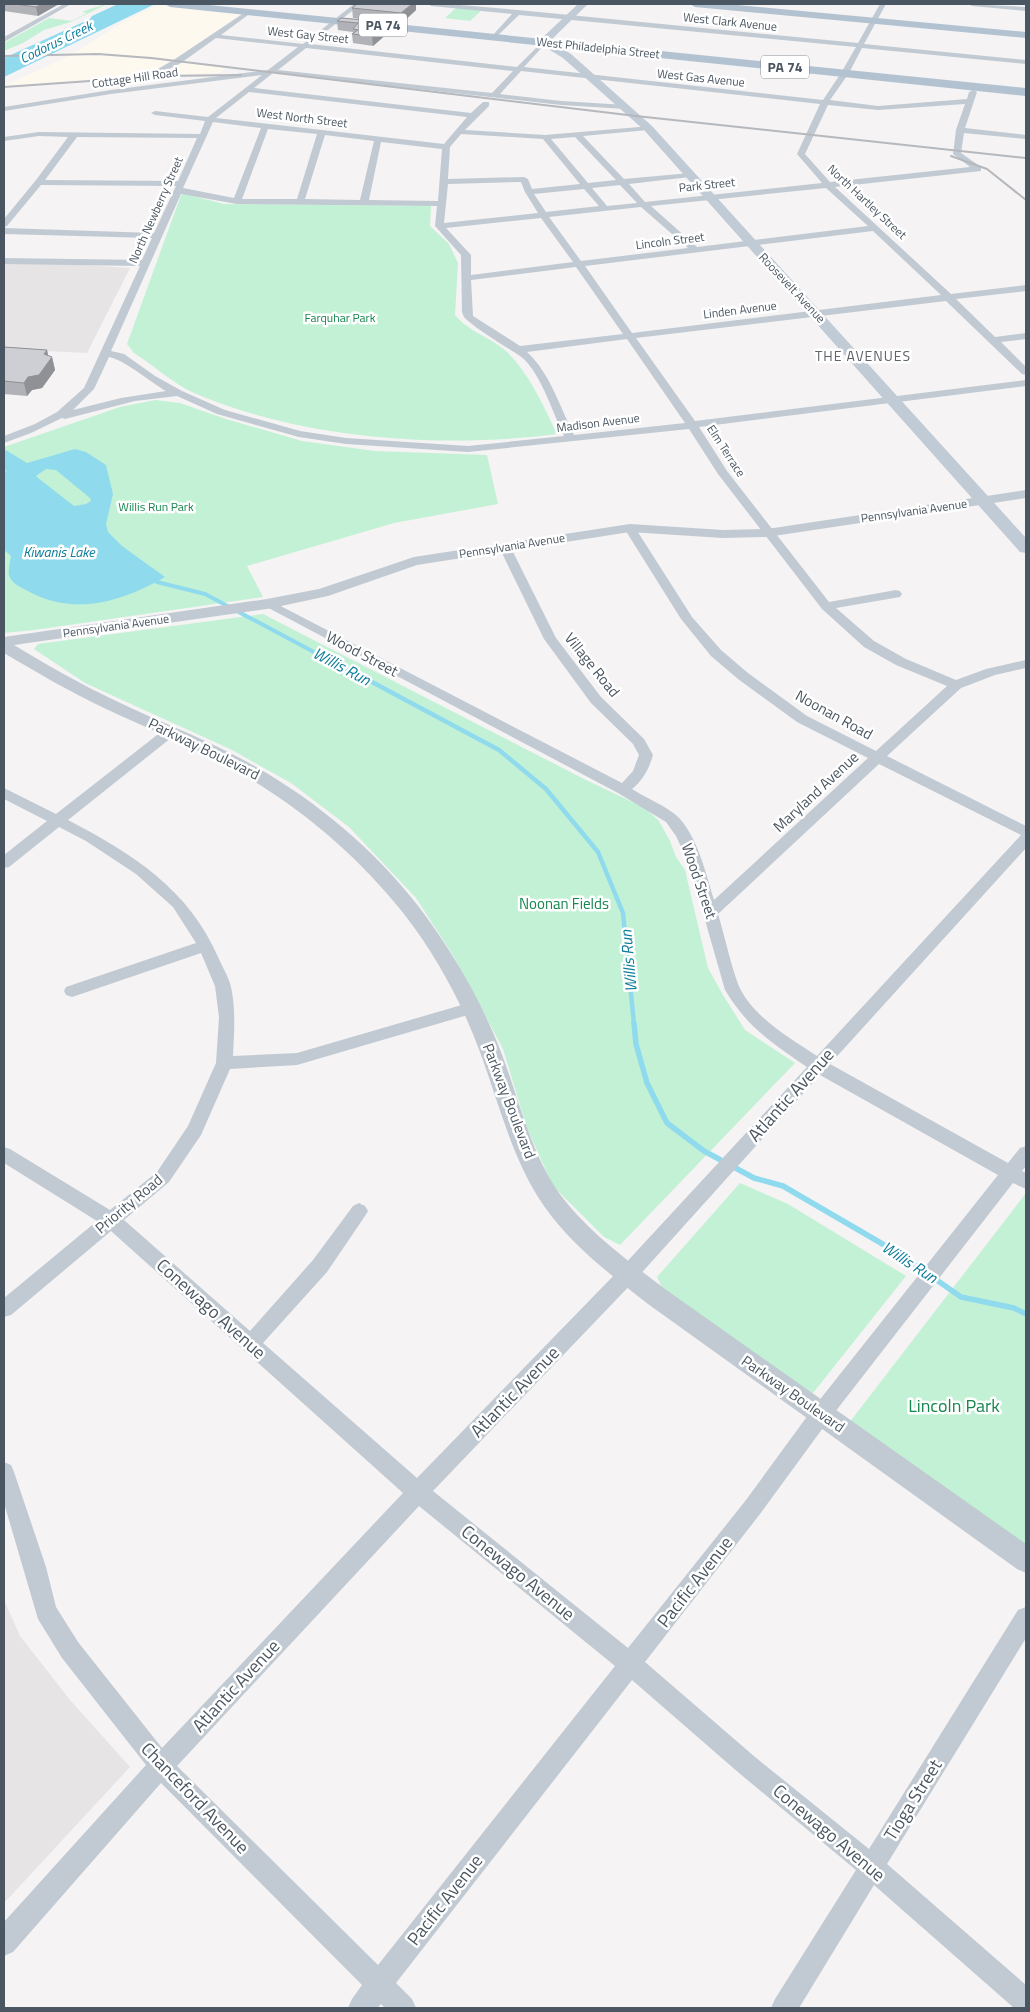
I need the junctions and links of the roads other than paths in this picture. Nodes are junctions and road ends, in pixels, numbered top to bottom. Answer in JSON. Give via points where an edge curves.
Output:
{"nodes":[{"id":1,"x":68,"y":4,"type":"edge"},
{"id":2,"x":170,"y":4,"type":"edge"},
{"id":3,"x":358,"y":4,"type":"edge"},
{"id":4,"x":431,"y":4,"type":"edge"},
{"id":5,"x":582,"y":4,"type":"edge"},
{"id":6,"x":695,"y":4,"type":"edge"},
{"id":7,"x":883,"y":4,"type":"edge"},
{"id":8,"x":972,"y":4,"type":"edge"},
{"id":9,"x":248,"y":9,"type":"edge"},
{"id":10,"x":1026,"y":9,"type":"edge"},
{"id":11,"x":518,"y":12,"type":"junction"},
{"id":12,"x":569,"y":18,"type":"junction"},
{"id":13,"x":336,"y":21,"type":"junction"},
{"id":14,"x":873,"y":21,"type":"junction"},
{"id":15,"x":214,"y":36,"type":"junction"},
{"id":16,"x":1026,"y":36,"type":"edge"},
{"id":17,"x":494,"y":37,"type":"junction"},
{"id":18,"x":4,"y":40,"type":"edge"},
{"id":19,"x":544,"y":42,"type":"junction"},
{"id":20,"x":303,"y":46,"type":"junction"},
{"id":21,"x":860,"y":47,"type":"junction"},
{"id":22,"x":597,"y":48,"type":"junction"},
{"id":23,"x":567,"y":56,"type":"junction"},
{"id":24,"x":1026,"y":62,"type":"edge"},
{"id":25,"x":519,"y":69,"type":"junction"},
{"id":26,"x":270,"y":72,"type":"junction"},
{"id":27,"x":155,"y":73,"type":"dead end"},
{"id":28,"x":845,"y":73,"type":"junction"},
{"id":29,"x":592,"y":77,"type":"junction"},
{"id":30,"x":975,"y":87,"type":"junction"},
{"id":31,"x":248,"y":90,"type":"junction"},
{"id":32,"x":1026,"y":92,"type":"edge"},
{"id":33,"x":494,"y":96,"type":"junction"},
{"id":34,"x":971,"y":101,"type":"junction"},
{"id":35,"x":826,"y":102,"type":"junction"},
{"id":36,"x":486,"y":104,"type":"dead end"},
{"id":37,"x":626,"y":107,"type":"junction"},
{"id":38,"x":4,"y":109,"type":"edge"},
{"id":39,"x":155,"y":113,"type":"dead end"},
{"id":40,"x":473,"y":115,"type":"junction"},
{"id":41,"x":210,"y":119,"type":"junction"},
{"id":42,"x":265,"y":127,"type":"junction"},
{"id":43,"x":648,"y":128,"type":"junction"},
{"id":44,"x":960,"y":130,"type":"junction"},
{"id":45,"x":460,"y":132,"type":"junction"},
{"id":46,"x":321,"y":134,"type":"junction"},
{"id":47,"x":577,"y":134,"type":"junction"},
{"id":48,"x":74,"y":135,"type":"junction"},
{"id":49,"x":201,"y":136,"type":"junction"},
{"id":50,"x":545,"y":137,"type":"junction"},
{"id":51,"x":1026,"y":137,"type":"edge"},
{"id":52,"x":14,"y":138,"type":"junction"},
{"id":53,"x":378,"y":139,"type":"junction"},
{"id":54,"x":4,"y":140,"type":"edge"},
{"id":55,"x":446,"y":147,"type":"junction"},
{"id":56,"x":4,"y":149,"type":"edge"},
{"id":57,"x":690,"y":175,"type":"junction"},
{"id":58,"x":39,"y":182,"type":"junction"},
{"id":59,"x":444,"y":182,"type":"junction"},
{"id":60,"x":624,"y":182,"type":"junction"},
{"id":61,"x":828,"y":185,"type":"junction"},
{"id":62,"x":586,"y":186,"type":"junction"},
{"id":63,"x":180,"y":187,"type":"junction"},
{"id":64,"x":528,"y":192,"type":"junction"},
{"id":65,"x":710,"y":198,"type":"junction"},
{"id":66,"x":237,"y":201,"type":"junction"},
{"id":67,"x":300,"y":202,"type":"junction"},
{"id":68,"x":364,"y":202,"type":"junction"},
{"id":69,"x":442,"y":204,"type":"junction"},
{"id":70,"x":643,"y":204,"type":"junction"},
{"id":71,"x":604,"y":208,"type":"junction"},
{"id":72,"x":543,"y":214,"type":"junction"},
{"id":73,"x":4,"y":224,"type":"edge"},
{"id":74,"x":439,"y":226,"type":"junction"},
{"id":75,"x":876,"y":228,"type":"junction"},
{"id":76,"x":4,"y":231,"type":"edge"},
{"id":77,"x":158,"y":236,"type":"junction"},
{"id":78,"x":751,"y":244,"type":"junction"},
{"id":79,"x":696,"y":251,"type":"junction"},
{"id":80,"x":4,"y":261,"type":"edge"},
{"id":81,"x":146,"y":264,"type":"junction"},
{"id":82,"x":579,"y":264,"type":"junction"},
{"id":83,"x":467,"y":278,"type":"junction"},
{"id":84,"x":1026,"y":288,"type":"edge"},
{"id":85,"x":949,"y":297,"type":"junction"},
{"id":86,"x":816,"y":314,"type":"junction"},
{"id":87,"x":1026,"y":336,"type":"edge"},
{"id":88,"x":629,"y":337,"type":"junction"},
{"id":89,"x":993,"y":340,"type":"junction"},
{"id":90,"x":516,"y":350,"type":"junction"},
{"id":91,"x":106,"y":354,"type":"junction"},
{"id":92,"x":1026,"y":372,"type":"edge"},
{"id":93,"x":1026,"y":383,"type":"edge"},
{"id":94,"x":178,"y":394,"type":"junction"},
{"id":95,"x":892,"y":400,"type":"junction"},
{"id":96,"x":58,"y":418,"type":"junction"},
{"id":97,"x":692,"y":425,"type":"junction"},
{"id":98,"x":571,"y":439,"type":"junction"},
{"id":99,"x":4,"y":440,"type":"edge"},
{"id":100,"x":1026,"y":494,"type":"edge"},
{"id":101,"x":984,"y":501,"type":"junction"},
{"id":102,"x":630,"y":528,"type":"junction"},
{"id":103,"x":767,"y":533,"type":"junction"},
{"id":104,"x":505,"y":547,"type":"junction"},
{"id":105,"x":1026,"y":548,"type":"edge"},
{"id":106,"x":896,"y":594,"type":"dead end"},
{"id":107,"x":259,"y":605,"type":"junction"},
{"id":108,"x":826,"y":606,"type":"junction"},
{"id":109,"x":4,"y":642,"type":"edge"},
{"id":110,"x":4,"y":646,"type":"edge"},
{"id":111,"x":1026,"y":664,"type":"edge"},
{"id":112,"x":956,"y":686,"type":"junction"},
{"id":113,"x":171,"y":731,"type":"junction"},
{"id":114,"x":877,"y":758,"type":"junction"},
{"id":115,"x":623,"y":790,"type":"junction"},
{"id":116,"x":4,"y":793,"type":"edge"},
{"id":117,"x":58,"y":819,"type":"junction"},
{"id":118,"x":1026,"y":832,"type":"edge"},
{"id":119,"x":1026,"y":840,"type":"edge"},
{"id":120,"x":4,"y":863,"type":"edge"},
{"id":121,"x":710,"y":912,"type":"junction"},
{"id":122,"x":206,"y":946,"type":"junction"},
{"id":123,"x":72,"y":991,"type":"dead end"},
{"id":124,"x":472,"y":1008,"type":"junction"},
{"id":125,"x":224,"y":1062,"type":"junction"},
{"id":126,"x":817,"y":1065,"type":"junction"},
{"id":127,"x":748,"y":1142,"type":"joint"},
{"id":128,"x":1026,"y":1153,"type":"edge"},
{"id":129,"x":4,"y":1154,"type":"edge"},
{"id":130,"x":1019,"y":1177,"type":"edge"},
{"id":131,"x":359,"y":1211,"type":"dead end"},
{"id":132,"x":111,"y":1220,"type":"junction"},
{"id":133,"x":629,"y":1273,"type":"junction"},
{"id":134,"x":4,"y":1309,"type":"edge"},
{"id":135,"x":250,"y":1344,"type":"junction"},
{"id":136,"x":821,"y":1414,"type":"junction"},
{"id":137,"x":4,"y":1472,"type":"edge"},
{"id":138,"x":418,"y":1492,"type":"junction"},
{"id":139,"x":1026,"y":1560,"type":"edge"},
{"id":140,"x":1026,"y":1618,"type":"edge"},
{"id":141,"x":630,"y":1664,"type":"junction"},
{"id":142,"x":161,"y":1766,"type":"junction"},
{"id":143,"x":872,"y":1867,"type":"junction"},
{"id":144,"x":4,"y":1943,"type":"edge"},
{"id":145,"x":379,"y":1984,"type":"junction"},
{"id":146,"x":1026,"y":2002,"type":"edge"},
{"id":147,"x":361,"y":2008,"type":"edge"},
{"id":148,"x":403,"y":2008,"type":"edge"},
{"id":149,"x":784,"y":2008,"type":"edge"}],
"edges":[{"from":1,"to":18,"type":"street"},
{"from":2,"to":9,"type":"main road","name":"West Philadelphia Street","number":"PA 74"},
{"from":3,"to":13,"type":"street","name":"North Newberry Street"},
{"from":4,"to":11,"type":"street","name":"West Clark Avenue"},
{"from":5,"to":12,"type":"main road"},
{"from":6,"to":14,"type":"main road"},
{"from":7,"to":14,"type":"street","name":"North Hartley Street"},
{"from":8,"to":10,"type":"street"},
{"from":9,"to":13,"type":"main road","name":"West Philadelphia Street","number":"PA 74"},
{"from":9,"to":15,"type":"street"},
{"from":11,"to":12,"type":"street","name":"West Clark Avenue"},
{"from":11,"to":17,"type":"street"},
{"from":12,"to":19,"type":"main road"},
{"from":12,"to":21,"type":"street","name":"West Clark Avenue"},
{"from":13,"to":17,"type":"main road","name":"West Philadelphia Street","number":"PA 74"},
{"from":13,"to":20,"type":"street","name":"North Newberry Street"},
{"from":14,"to":16,"type":"main road"},
{"from":14,"to":21,"type":"street","name":"North Hartley Street"},
{"from":15,"to":20,"type":"street","name":"West Gay Street"},
{"from":15,"to":27,"type":"street"},
{"from":17,"to":19,"type":"main road","name":"West Philadelphia Street","number":"PA 74"},
{"from":19,"to":22,"type":"main road","name":"West Philadelphia Street","number":"PA 74"},
{"from":19,"to":23,"type":"main road","name":"Roosevelt Avenue"},
{"from":19,"to":25,"type":"street"},
{"from":20,"to":25,"type":"street","name":"West Gay Street"},
{"from":20,"to":26,"type":"street","name":"North Newberry Street"},
{"from":21,"to":24,"type":"street","name":"West Clark Avenue"},
{"from":21,"to":28,"type":"street","name":"North Hartley Street"},
{"from":22,"to":23,"type":"main road","via":[[578,50]]},
{"from":22,"to":28,"type":"main road","name":"West Philadelphia Street","number":"PA 74"},
{"from":23,"to":29,"type":"main road","name":"Roosevelt Avenue"},
{"from":25,"to":29,"type":"street","name":"West Gas Avenue"},
{"from":25,"to":33,"type":"street"},
{"from":26,"to":31,"type":"street","name":"North Newberry Street"},
{"from":26,"to":33,"type":"street"},
{"from":26,"to":38,"type":"street","name":"Cottage Hill Road"},
{"from":28,"to":30,"type":"main road","name":"West Philadelphia Street","number":"PA 74"},
{"from":28,"to":35,"type":"street","name":"North Hartley Street"},
{"from":29,"to":35,"type":"street","name":"West Gas Avenue"},
{"from":29,"to":37,"type":"main road","name":"Roosevelt Avenue"},
{"from":30,"to":32,"type":"main road","name":"West Philadelphia Street","number":"PA 74"},
{"from":30,"to":34,"type":"street"},
{"from":31,"to":40,"type":"street"},
{"from":31,"to":41,"type":"street","name":"North Newberry Street"},
{"from":33,"to":37,"type":"street"},
{"from":34,"to":35,"type":"street","name":"West Gas Avenue","via":[[878,108]]},
{"from":34,"to":44,"type":"street"},
{"from":35,"to":61,"type":"street","name":"North Hartley Street","via":[[801,154]]},
{"from":36,"to":40,"type":"street"},
{"from":37,"to":43,"type":"main road","name":"Roosevelt Avenue"},
{"from":39,"to":41,"type":"street","name":"West North Street"},
{"from":40,"to":45,"type":"street"},
{"from":41,"to":42,"type":"street","name":"West North Street"},
{"from":41,"to":49,"type":"street","name":"North Newberry Street"},
{"from":42,"to":46,"type":"street","name":"West North Street"},
{"from":42,"to":66,"type":"street"},
{"from":43,"to":47,"type":"street"},
{"from":43,"to":57,"type":"main road","name":"Roosevelt Avenue"},
{"from":44,"to":51,"type":"street"},
{"from":44,"to":61,"type":"street","name":"Park Street","via":[[958,154],[978,169]]},
{"from":45,"to":50,"type":"street"},
{"from":45,"to":55,"type":"street"},
{"from":46,"to":53,"type":"street","name":"West North Street"},
{"from":46,"to":67,"type":"street"},
{"from":47,"to":50,"type":"street"},
{"from":47,"to":60,"type":"street"},
{"from":48,"to":49,"type":"street"},
{"from":48,"to":52,"type":"street","via":[[39,134]]},
{"from":48,"to":58,"type":"street"},
{"from":49,"to":63,"type":"street","name":"North Newberry Street"},
{"from":50,"to":62,"type":"street"},
{"from":52,"to":54,"type":"street"},
{"from":52,"to":56,"type":"street"},
{"from":53,"to":55,"type":"street","name":"West North Street"},
{"from":53,"to":68,"type":"street"},
{"from":55,"to":59,"type":"street"},
{"from":57,"to":60,"type":"street"},
{"from":57,"to":65,"type":"main road","name":"Roosevelt Avenue"},
{"from":58,"to":63,"type":"street"},
{"from":58,"to":73,"type":"street"},
{"from":59,"to":64,"type":"street","name":"Elm Terrace","via":[[524,180]]},
{"from":59,"to":69,"type":"street"},
{"from":60,"to":62,"type":"street"},
{"from":60,"to":70,"type":"street"},
{"from":61,"to":65,"type":"street","name":"Park Street"},
{"from":61,"to":75,"type":"street","name":"North Hartley Street"},
{"from":62,"to":64,"type":"street"},
{"from":62,"to":71,"type":"street"},
{"from":63,"to":66,"type":"street"},
{"from":63,"to":77,"type":"street","name":"North Newberry Street"},
{"from":64,"to":72,"type":"street","name":"Elm Terrace"},
{"from":65,"to":70,"type":"street","name":"Park Street"},
{"from":65,"to":78,"type":"main road","name":"Roosevelt Avenue"},
{"from":66,"to":67,"type":"street"},
{"from":67,"to":68,"type":"street"},
{"from":68,"to":69,"type":"street"},
{"from":69,"to":74,"type":"street"},
{"from":70,"to":71,"type":"street","name":"Park Street"},
{"from":70,"to":79,"type":"street"},
{"from":71,"to":72,"type":"street","name":"Park Street"},
{"from":72,"to":74,"type":"street","name":"Park Street"},
{"from":72,"to":82,"type":"street","name":"Elm Terrace"},
{"from":74,"to":83,"type":"street","via":[[466,255]]},
{"from":75,"to":78,"type":"street","name":"Lincoln Street"},
{"from":75,"to":85,"type":"street","name":"North Hartley Street"},
{"from":76,"to":77,"type":"street"},
{"from":77,"to":81,"type":"street","name":"North Newberry Street"},
{"from":78,"to":79,"type":"street","name":"Lincoln Street"},
{"from":78,"to":86,"type":"main road","name":"Roosevelt Avenue"},
{"from":79,"to":82,"type":"street","name":"Lincoln Street"},
{"from":80,"to":81,"type":"street"},
{"from":81,"to":91,"type":"street","name":"North Newberry Street"},
{"from":82,"to":83,"type":"street","name":"Lincoln Street"},
{"from":82,"to":88,"type":"street","name":"Elm Terrace"},
{"from":83,"to":90,"type":"street","via":[[467,312],[470,318]]},
{"from":84,"to":85,"type":"street","name":"Linden Avenue"},
{"from":85,"to":86,"type":"street","name":"Linden Avenue"},
{"from":85,"to":89,"type":"street","name":"North Hartley Street"},
{"from":86,"to":88,"type":"street","name":"Linden Avenue"},
{"from":86,"to":95,"type":"main road","name":"Roosevelt Avenue"},
{"from":87,"to":89,"type":"street"},
{"from":88,"to":90,"type":"street","name":"Linden Avenue"},
{"from":88,"to":97,"type":"street","name":"Elm Terrace"},
{"from":89,"to":92,"type":"street","name":"North Hartley Street"},
{"from":90,"to":98,"type":"street","via":[[532,364]]},
{"from":91,"to":94,"type":"street","name":"Madison Avenue","via":[[120,356]]},
{"from":91,"to":96,"type":"street","name":"North Newberry Street","via":[[90,389]]},
{"from":93,"to":95,"type":"street","name":"Madison Avenue"},
{"from":94,"to":96,"type":"street","name":"Madison Avenue","via":[[130,398]]},
{"from":94,"to":98,"type":"street","name":"Madison Avenue","via":[[221,412],[299,434],[346,441],[468,449]]},
{"from":95,"to":97,"type":"street","name":"Madison Avenue"},
{"from":95,"to":101,"type":"main road","name":"Roosevelt Avenue"},
{"from":96,"to":99,"type":"street","name":"North Newberry Street"},
{"from":97,"to":98,"type":"street","name":"Madison Avenue"},
{"from":97,"to":103,"type":"street","name":"Elm Terrace"},
{"from":100,"to":101,"type":"street","name":"Pennsylvania Avenue"},
{"from":101,"to":103,"type":"street","name":"Pennsylvania Avenue"},
{"from":101,"to":105,"type":"main road","name":"Roosevelt Avenue"},
{"from":102,"to":103,"type":"street","name":"Pennsylvania Avenue","via":[[723,534]]},
{"from":102,"to":104,"type":"street","name":"Pennsylvania Avenue"},
{"from":102,"to":114,"type":"street","name":"Noonan Road","via":[[687,619],[716,653],[802,720]]},
{"from":103,"to":108,"type":"street","name":"Elm Terrace"},
{"from":104,"to":107,"type":"street","name":"Pennsylvania Avenue","via":[[414,561],[323,593]]},
{"from":104,"to":115,"type":"street","name":"Village Road","via":[[550,639],[596,700],[639,742],[646,755],[643,769]]},
{"from":106,"to":108,"type":"street"},
{"from":107,"to":109,"type":"street","name":"Pennsylvania Avenue"},
{"from":107,"to":115,"type":"street","name":"Wood Street"},
{"from":108,"to":112,"type":"street","name":"Elm Terrace","via":[[869,644]]},
{"from":110,"to":113,"type":"street","name":"Parkway Boulevard","via":[[91,695]]},
{"from":111,"to":112,"type":"street","name":"Maryland Avenue","via":[[1000,668]]},
{"from":112,"to":114,"type":"street","name":"Maryland Avenue"},
{"from":113,"to":117,"type":"street"},
{"from":113,"to":124,"type":"street","name":"Parkway Boulevard","via":[[229,759],[281,790],[359,853],[431,938]]},
{"from":114,"to":118,"type":"street","name":"Noonan Road"},
{"from":114,"to":121,"type":"street","name":"Maryland Avenue"},
{"from":115,"to":121,"type":"street","name":"Wood Street","via":[[672,819],[692,857]]},
{"from":116,"to":117,"type":"street","name":"Priority Road"},
{"from":117,"to":120,"type":"street"},
{"from":117,"to":122,"type":"street","name":"Priority Road","via":[[141,870],[178,903]]},
{"from":119,"to":126,"type":"street","name":"Atlantic Avenue"},
{"from":121,"to":126,"type":"street","name":"Wood Street","via":[[731,986],[742,1004],[767,1031]]},
{"from":122,"to":123,"type":"street"},
{"from":122,"to":125,"type":"street","name":"Priority Road","via":[[223,986],[228,1017]]},
{"from":124,"to":125,"type":"street","via":[[297,1059]]},
{"from":124,"to":133,"type":"street","name":"Parkway Boulevard","via":[[548,1198],[582,1234]]},
{"from":125,"to":132,"type":"street","name":"Priority Road","via":[[195,1130],[163,1176]]},
{"from":126,"to":127,"type":"street","name":"Atlantic Avenue"},
{"from":126,"to":130,"type":"street","name":"Wood Street"},
{"from":127,"to":133,"type":"street","name":"Atlantic Avenue"},
{"from":128,"to":130,"type":"street","name":"Pacific Avenue"},
{"from":129,"to":132,"type":"street","name":"Conewago Avenue"},
{"from":130,"to":136,"type":"street","name":"Pacific Avenue","via":[[940,1262]]},
{"from":131,"to":135,"type":"street","via":[[320,1266]]},
{"from":132,"to":134,"type":"street","name":"Priority Road"},
{"from":132,"to":135,"type":"street","name":"Conewago Avenue"},
{"from":133,"to":136,"type":"street","name":"Parkway Boulevard"},
{"from":133,"to":138,"type":"street","name":"Atlantic Avenue"},
{"from":135,"to":138,"type":"street","name":"Conewago Avenue"},
{"from":136,"to":139,"type":"street","name":"Parkway Boulevard"},
{"from":136,"to":141,"type":"street","name":"Pacific Avenue"},
{"from":137,"to":142,"type":"street","name":"Chanceford Avenue","via":[[46,1611],[70,1650]]},
{"from":138,"to":141,"type":"street","name":"Conewago Avenue"},
{"from":138,"to":142,"type":"street","name":"Atlantic Avenue"},
{"from":140,"to":143,"type":"street","name":"Tioga Street"},
{"from":141,"to":143,"type":"street","name":"Conewago Avenue"},
{"from":141,"to":145,"type":"street","name":"Pacific Avenue"},
{"from":142,"to":144,"type":"street","name":"Atlantic Avenue"},
{"from":142,"to":145,"type":"street","name":"Chanceford Avenue"},
{"from":143,"to":146,"type":"street","name":"Conewago Avenue"},
{"from":143,"to":149,"type":"street","name":"Tioga Street"},
{"from":145,"to":147,"type":"street","name":"Pacific Avenue"},
{"from":145,"to":148,"type":"street","name":"Chanceford Avenue"}]}
